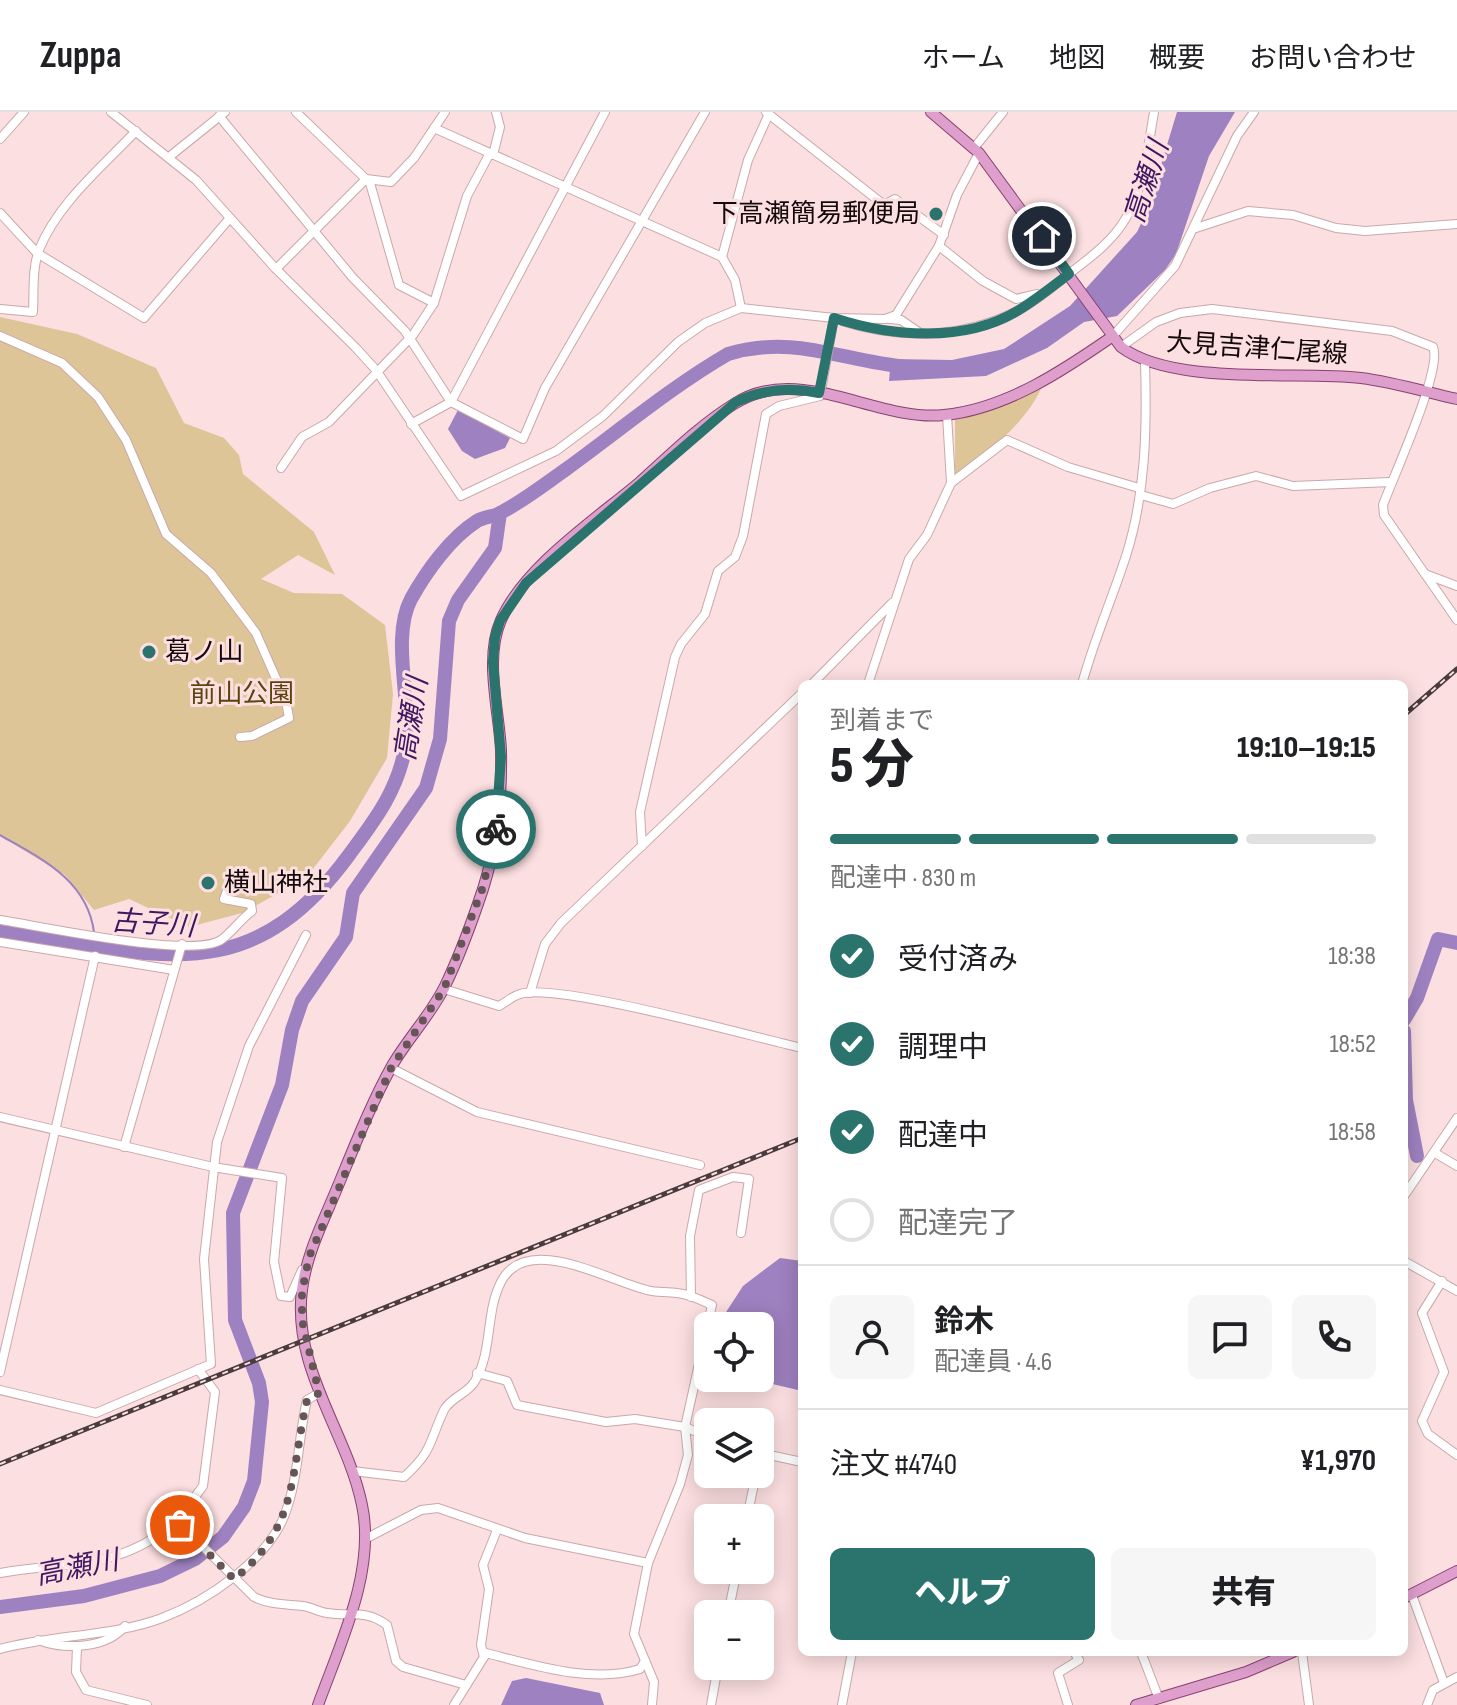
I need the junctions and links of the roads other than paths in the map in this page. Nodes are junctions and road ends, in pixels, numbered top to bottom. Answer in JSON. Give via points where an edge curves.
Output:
{"nodes":[{"id":1,"x":24,"y":112,"type":"edge"},
{"id":2,"x":111,"y":112,"type":"edge"},
{"id":3,"x":296,"y":112,"type":"edge"},
{"id":4,"x":445,"y":112,"type":"edge"},
{"id":5,"x":496,"y":112,"type":"edge"},
{"id":6,"x":605,"y":112,"type":"edge"},
{"id":7,"x":705,"y":112,"type":"edge"},
{"id":8,"x":931,"y":112,"type":"edge"},
{"id":9,"x":1003,"y":112,"type":"edge"},
{"id":10,"x":1154,"y":112,"type":"edge"},
{"id":11,"x":1254,"y":112,"type":"edge"},
{"id":12,"x":222,"y":114,"type":"edge"},
{"id":13,"x":767,"y":114,"type":"edge"},
{"id":14,"x":434,"y":128,"type":"junction"},
{"id":15,"x":136,"y":131,"type":"junction"},
{"id":16,"x":0,"y":139,"type":"edge"},
{"id":17,"x":977,"y":150,"type":"junction"},
{"id":18,"x":491,"y":154,"type":"junction"},
{"id":19,"x":169,"y":157,"type":"junction"},
{"id":20,"x":366,"y":179,"type":"junction"},
{"id":21,"x":564,"y":186,"type":"junction"},
{"id":22,"x":0,"y":213,"type":"edge"},
{"id":23,"x":230,"y":218,"type":"junction"},
{"id":24,"x":640,"y":222,"type":"junction"},
{"id":25,"x":1457,"y":224,"type":"edge"},
{"id":26,"x":1196,"y":228,"type":"junction"},
{"id":27,"x":314,"y":232,"type":"junction"},
{"id":28,"x":944,"y":235,"type":"junction"},
{"id":29,"x":939,"y":246,"type":"junction"},
{"id":30,"x":37,"y":253,"type":"junction"},
{"id":31,"x":722,"y":257,"type":"junction"},
{"id":32,"x":276,"y":269,"type":"junction"},
{"id":33,"x":1069,"y":274,"type":"junction"},
{"id":34,"x":1044,"y":292,"type":"junction"},
{"id":35,"x":434,"y":303,"type":"junction"},
{"id":36,"x":741,"y":308,"type":"junction"},
{"id":37,"x":0,"y":309,"type":"edge"},
{"id":38,"x":834,"y":318,"type":"junction"},
{"id":39,"x":885,"y":319,"type":"junction"},
{"id":40,"x":922,"y":334,"type":"junction"},
{"id":41,"x":0,"y":336,"type":"edge"},
{"id":42,"x":1113,"y":336,"type":"junction"},
{"id":43,"x":410,"y":338,"type":"junction"},
{"id":44,"x":1121,"y":347,"type":"junction"},
{"id":45,"x":1145,"y":362,"type":"junction"},
{"id":46,"x":376,"y":370,"type":"junction"},
{"id":47,"x":1425,"y":392,"type":"junction"},
{"id":48,"x":819,"y":393,"type":"junction"},
{"id":49,"x":1457,"y":399,"type":"edge"},
{"id":50,"x":451,"y":402,"type":"junction"},
{"id":51,"x":947,"y":415,"type":"junction"},
{"id":52,"x":411,"y":424,"type":"junction"},
{"id":53,"x":281,"y":468,"type":"dead end"},
{"id":54,"x":1391,"y":482,"type":"junction"},
{"id":55,"x":951,"y":483,"type":"junction"},
{"id":56,"x":1140,"y":491,"type":"junction"},
{"id":57,"x":1425,"y":574,"type":"junction"},
{"id":58,"x":1457,"y":586,"type":"edge"},
{"id":59,"x":893,"y":603,"type":"junction"},
{"id":60,"x":1457,"y":620,"type":"edge"},
{"id":61,"x":816,"y":680,"type":"edge"},
{"id":62,"x":869,"y":680,"type":"edge"},
{"id":63,"x":1083,"y":680,"type":"edge"},
{"id":64,"x":798,"y":697,"type":"edge"},
{"id":65,"x":240,"y":737,"type":"dead end"},
{"id":66,"x":642,"y":846,"type":"junction"},
{"id":67,"x":242,"y":885,"type":"dead end"},
{"id":68,"x":0,"y":920,"type":"edge"},
{"id":69,"x":306,"y":935,"type":"dead end"},
{"id":70,"x":0,"y":942,"type":"edge"},
{"id":71,"x":182,"y":944,"type":"junction"},
{"id":72,"x":95,"y":956,"type":"junction"},
{"id":73,"x":175,"y":968,"type":"junction"},
{"id":74,"x":444,"y":989,"type":"junction"},
{"id":75,"x":530,"y":993,"type":"junction"},
{"id":76,"x":798,"y":1047,"type":"edge"},
{"id":77,"x":391,"y":1068,"type":"junction"},
{"id":78,"x":0,"y":1117,"type":"edge"},
{"id":79,"x":1457,"y":1118,"type":"edge"},
{"id":80,"x":54,"y":1129,"type":"junction"},
{"id":81,"x":124,"y":1147,"type":"junction"},
{"id":82,"x":1435,"y":1153,"type":"junction"},
{"id":83,"x":700,"y":1165,"type":"dead end"},
{"id":84,"x":1457,"y":1166,"type":"edge"},
{"id":85,"x":215,"y":1167,"type":"junction"},
{"id":86,"x":1408,"y":1190,"type":"edge"},
{"id":87,"x":741,"y":1233,"type":"dead end"},
{"id":88,"x":309,"y":1257,"type":"junction"},
{"id":89,"x":1408,"y":1263,"type":"edge"},
{"id":90,"x":1442,"y":1281,"type":"junction"},
{"id":91,"x":1457,"y":1291,"type":"edge"},
{"id":92,"x":691,"y":1297,"type":"junction"},
{"id":93,"x":198,"y":1369,"type":"junction"},
{"id":94,"x":0,"y":1372,"type":"edge"},
{"id":95,"x":477,"y":1373,"type":"junction"},
{"id":96,"x":0,"y":1390,"type":"edge"},
{"id":97,"x":319,"y":1393,"type":"junction"},
{"id":98,"x":685,"y":1427,"type":"junction"},
{"id":99,"x":694,"y":1431,"type":"edge"},
{"id":100,"x":1457,"y":1455,"type":"edge"},
{"id":101,"x":774,"y":1457,"type":"edge"},
{"id":102,"x":798,"y":1461,"type":"edge"},
{"id":103,"x":352,"y":1471,"type":"junction"},
{"id":104,"x":178,"y":1523,"type":"junction"},
{"id":105,"x":497,"y":1530,"type":"junction"},
{"id":106,"x":365,"y":1539,"type":"junction"},
{"id":107,"x":648,"y":1563,"type":"junction"},
{"id":108,"x":1457,"y":1571,"type":"edge"},
{"id":109,"x":0,"y":1573,"type":"edge"},
{"id":110,"x":234,"y":1579,"type":"junction"},
{"id":111,"x":1408,"y":1596,"type":"edge"},
{"id":112,"x":350,"y":1612,"type":"junction"},
{"id":113,"x":125,"y":1626,"type":"junction"},
{"id":114,"x":37,"y":1640,"type":"junction"},
{"id":115,"x":77,"y":1647,"type":"junction"},
{"id":116,"x":0,"y":1649,"type":"edge"},
{"id":117,"x":851,"y":1656,"type":"edge"},
{"id":118,"x":1076,"y":1656,"type":"edge"},
{"id":119,"x":1143,"y":1656,"type":"edge"},
{"id":120,"x":1284,"y":1656,"type":"edge"},
{"id":121,"x":1303,"y":1656,"type":"edge"},
{"id":122,"x":484,"y":1657,"type":"junction"},
{"id":123,"x":645,"y":1661,"type":"junction"},
{"id":124,"x":1457,"y":1677,"type":"edge"},
{"id":125,"x":715,"y":1680,"type":"edge"},
{"id":126,"x":1444,"y":1683,"type":"junction"},
{"id":127,"x":466,"y":1685,"type":"junction"},
{"id":128,"x":1164,"y":1700,"type":"edge"},
{"id":129,"x":147,"y":1705,"type":"edge"},
{"id":130,"x":318,"y":1705,"type":"edge"},
{"id":131,"x":454,"y":1705,"type":"edge"},
{"id":132,"x":652,"y":1705,"type":"edge"},
{"id":133,"x":711,"y":1705,"type":"edge"},
{"id":134,"x":842,"y":1705,"type":"edge"},
{"id":135,"x":1068,"y":1705,"type":"edge"},
{"id":136,"x":1136,"y":1705,"type":"edge"},
{"id":137,"x":1309,"y":1705,"type":"edge"},
{"id":138,"x":1427,"y":1705,"type":"edge"}],
"edges":[{"from":1,"to":16,"type":"street"},
{"from":2,"to":15,"type":"street"},
{"from":3,"to":20,"type":"street"},
{"from":4,"to":14,"type":"street"},
{"from":5,"to":18,"type":"street","via":[[500,127]]},
{"from":6,"to":21,"type":"street"},
{"from":7,"to":24,"type":"street"},
{"from":8,"to":17,"type":"main road","name":"大見吉津仁尾線"},
{"from":9,"to":17,"type":"street"},
{"from":10,"to":33,"type":"street","via":[[1128,215],[1102,248]]},
{"from":11,"to":26,"type":"street","via":[[1237,136]]},
{"from":12,"to":19,"type":"street"},
{"from":12,"to":27,"type":"street"},
{"from":13,"to":28,"type":"street","via":[[884,205],[895,199]]},
{"from":13,"to":31,"type":"street","via":[[748,160]]},
{"from":14,"to":18,"type":"street"},
{"from":14,"to":20,"type":"street","via":[[391,182]]},
{"from":15,"to":19,"type":"street"},
{"from":15,"to":30,"type":"street","via":[[63,210]]},
{"from":17,"to":28,"type":"street"},
{"from":17,"to":33,"type":"main road","name":"大見吉津仁尾線"},
{"from":18,"to":21,"type":"street"},
{"from":18,"to":35,"type":"street","via":[[467,196]]},
{"from":19,"to":23,"type":"street"},
{"from":20,"to":27,"type":"street"},
{"from":20,"to":35,"type":"street","via":[[377,197],[399,285]]},
{"from":21,"to":24,"type":"street"},
{"from":21,"to":50,"type":"street"},
{"from":22,"to":30,"type":"street"},
{"from":23,"to":30,"type":"street","via":[[144,318]]},
{"from":23,"to":32,"type":"street"},
{"from":24,"to":31,"type":"street"},
{"from":24,"to":50,"type":"street","via":[[545,388],[523,439]]},
{"from":25,"to":26,"type":"street","via":[[1365,231],[1248,211]]},
{"from":26,"to":42,"type":"street","via":[[1163,283]]},
{"from":27,"to":32,"type":"street"},
{"from":27,"to":43,"type":"street"},
{"from":28,"to":29,"type":"street"},
{"from":29,"to":34,"type":"street","via":[[1016,299]]},
{"from":29,"to":39,"type":"street","via":[[896,315]]},
{"from":30,"to":37,"type":"street","via":[[33,312]]},
{"from":31,"to":36,"type":"street","via":[[735,280]]},
{"from":32,"to":46,"type":"street"},
{"from":33,"to":34,"type":"street"},
{"from":33,"to":42,"type":"main road","name":"大見吉津仁尾線"},
{"from":34,"to":40,"type":"street","via":[[998,320]]},
{"from":35,"to":43,"type":"street"},
{"from":36,"to":38,"type":"street"},
{"from":36,"to":52,"type":"street","via":[[678,342],[603,416],[556,451],[461,496]]},
{"from":38,"to":39,"type":"street"},
{"from":38,"to":40,"type":"street","via":[[887,332]]},
{"from":38,"to":48,"type":"street"},
{"from":39,"to":40,"type":"street","via":[[901,320]]},
{"from":41,"to":65,"type":"street","via":[[62,363],[84,380],[117,423],[166,534],[211,573],[256,633],[289,718]]},
{"from":42,"to":44,"type":"main road","name":"大見吉津仁尾線"},
{"from":42,"to":51,"type":"main road","via":[[1048,379]]},
{"from":43,"to":46,"type":"street"},
{"from":43,"to":50,"type":"street"},
{"from":44,"to":45,"type":"main road","name":"大見吉津仁尾線"},
{"from":44,"to":47,"type":"street","via":[[1156,322],[1212,309],[1392,331],[1433,347],[1436,357]]},
{"from":45,"to":47,"type":"main road","name":"大見吉津仁尾線","via":[[1365,379]]},
{"from":45,"to":56,"type":"street","via":[[1147,437]]},
{"from":46,"to":52,"type":"street"},
{"from":46,"to":53,"type":"street","via":[[329,422],[302,437]]},
{"from":47,"to":49,"type":"main road","name":"大見吉津仁尾線"},
{"from":47,"to":54,"type":"street"},
{"from":48,"to":51,"type":"main road","via":[[894,412]]},
{"from":48,"to":66,"type":"street","via":[[766,414],[743,536],[735,557],[718,571],[705,614],[675,657],[640,812]]},
{"from":48,"to":74,"type":"main road","via":[[768,391],[736,402],[541,567],[514,596],[495,637],[501,757],[492,857]]},
{"from":50,"to":52,"type":"street"},
{"from":51,"to":55,"type":"street"},
{"from":54,"to":56,"type":"street","via":[[1293,486],[1256,476],[1173,504]]},
{"from":54,"to":57,"type":"street","via":[[1384,515]]},
{"from":55,"to":56,"type":"street","via":[[1007,440]]},
{"from":55,"to":59,"type":"street","via":[[927,535],[909,559]]},
{"from":56,"to":63,"type":"street","via":[[1126,555]]},
{"from":57,"to":58,"type":"street"},
{"from":57,"to":60,"type":"street"},
{"from":59,"to":61,"type":"street"},
{"from":59,"to":62,"type":"street"},
{"from":64,"to":66,"type":"street"},
{"from":66,"to":75,"type":"street","via":[[545,944]]},
{"from":67,"to":71,"type":"street","via":[[228,888],[224,899],[251,904],[252,911],[221,940]]},
{"from":68,"to":71,"type":"street","via":[[134,943]]},
{"from":69,"to":85,"type":"street","via":[[244,1057]]},
{"from":70,"to":72,"type":"street"},
{"from":71,"to":73,"type":"street"},
{"from":72,"to":73,"type":"street"},
{"from":72,"to":80,"type":"street"},
{"from":73,"to":81,"type":"street"},
{"from":74,"to":75,"type":"street","via":[[499,1006]]},
{"from":74,"to":77,"type":"main road"},
{"from":75,"to":76,"type":"street","via":[[582,997]]},
{"from":77,"to":83,"type":"street","via":[[477,1112]]},
{"from":77,"to":88,"type":"main road"},
{"from":78,"to":80,"type":"street"},
{"from":79,"to":82,"type":"street"},
{"from":80,"to":81,"type":"street"},
{"from":80,"to":94,"type":"street"},
{"from":81,"to":85,"type":"street"},
{"from":82,"to":84,"type":"street"},
{"from":82,"to":86,"type":"street"},
{"from":85,"to":88,"type":"street","via":[[282,1178],[274,1262],[281,1296],[294,1293]]},
{"from":85,"to":93,"type":"street","via":[[204,1259],[211,1364]]},
{"from":87,"to":92,"type":"street","via":[[749,1179],[733,1177],[699,1190],[690,1236]]},
{"from":88,"to":97,"type":"main road","via":[[302,1320]]},
{"from":89,"to":90,"type":"street"},
{"from":90,"to":91,"type":"street"},
{"from":90,"to":100,"type":"street","via":[[1422,1313],[1444,1372],[1422,1421],[1428,1434]]},
{"from":92,"to":95,"type":"street","via":[[648,1291],[596,1270],[534,1259],[518,1263],[499,1285],[487,1351]]},
{"from":92,"to":98,"type":"street","via":[[712,1305]]},
{"from":93,"to":96,"type":"street","via":[[96,1413]]},
{"from":93,"to":104,"type":"street","via":[[215,1392],[208,1452],[203,1486]]},
{"from":95,"to":98,"type":"street","via":[[507,1381],[517,1405],[606,1422],[635,1419]]},
{"from":95,"to":103,"type":"street","via":[[475,1383],[445,1409],[424,1459],[404,1477]]},
{"from":97,"to":103,"type":"main road"},
{"from":97,"to":110,"type":"street","via":[[307,1400],[298,1469],[285,1516],[271,1540]]},
{"from":98,"to":99,"type":"street"},
{"from":98,"to":107,"type":"street","via":[[688,1455]]},
{"from":101,"to":102,"type":"street"},
{"from":103,"to":106,"type":"main road"},
{"from":104,"to":109,"type":"street","via":[[113,1560]]},
{"from":104,"to":110,"type":"street"},
{"from":105,"to":106,"type":"street","via":[[438,1508],[421,1510]]},
{"from":105,"to":107,"type":"street"},
{"from":105,"to":122,"type":"street","via":[[483,1565],[489,1589]]},
{"from":106,"to":112,"type":"main road"},
{"from":107,"to":123,"type":"street","via":[[634,1634]]},
{"from":108,"to":111,"type":"main road"},
{"from":110,"to":112,"type":"street","via":[[270,1605]]},
{"from":110,"to":113,"type":"street","via":[[162,1618]]},
{"from":111,"to":126,"type":"street"},
{"from":112,"to":127,"type":"street","via":[[387,1625],[396,1661],[403,1667]]},
{"from":112,"to":130,"type":"main road"},
{"from":113,"to":114,"type":"street"},
{"from":113,"to":115,"type":"street","via":[[115,1637]]},
{"from":114,"to":115,"type":"street"},
{"from":114,"to":116,"type":"street"},
{"from":115,"to":129,"type":"street","via":[[76,1672],[86,1690]]},
{"from":117,"to":134,"type":"street"},
{"from":118,"to":135,"type":"street","via":[[1079,1660],[1058,1673]]},
{"from":119,"to":128,"type":"street"},
{"from":120,"to":128,"type":"main road"},
{"from":121,"to":137,"type":"street"},
{"from":122,"to":123,"type":"street","via":[[486,1653],[607,1674],[640,1669]]},
{"from":122,"to":127,"type":"street"},
{"from":123,"to":132,"type":"street","via":[[654,1682]]},
{"from":124,"to":126,"type":"street"},
{"from":125,"to":133,"type":"street"},
{"from":126,"to":138,"type":"street","via":[[1433,1690]]},
{"from":127,"to":131,"type":"street"},
{"from":128,"to":136,"type":"main road"}]}
